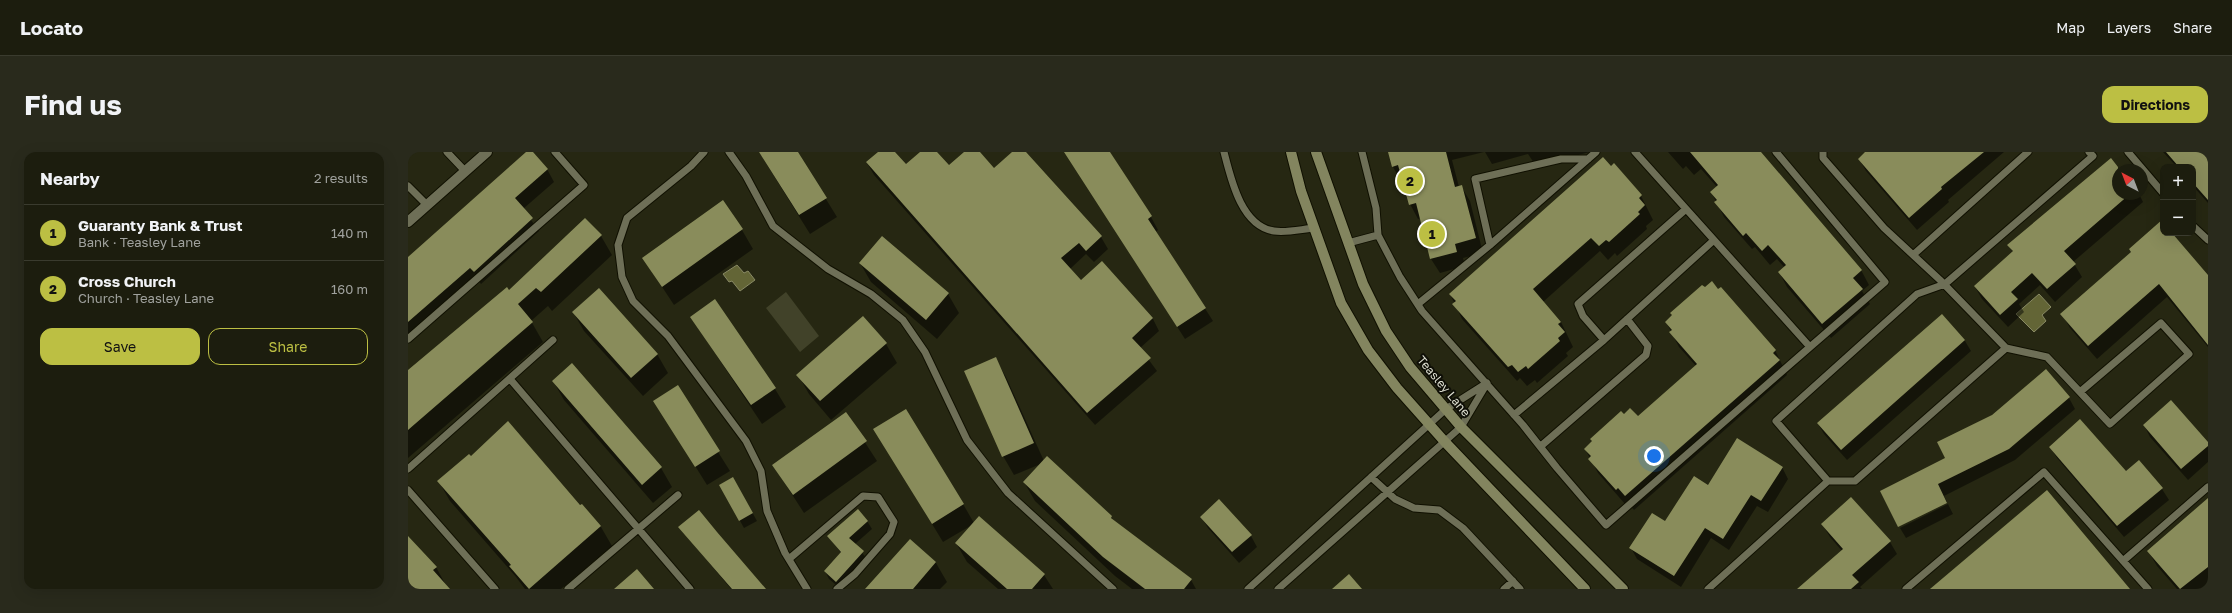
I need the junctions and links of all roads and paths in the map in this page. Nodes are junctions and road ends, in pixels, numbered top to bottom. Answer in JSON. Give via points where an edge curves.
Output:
{"nodes":[{"id":1,"x":447,"y":152,"type":"edge"},
{"id":2,"x":487,"y":152,"type":"edge"},
{"id":3,"x":555,"y":152,"type":"edge"},
{"id":4,"x":704,"y":152,"type":"edge"},
{"id":5,"x":729,"y":152,"type":"edge"},
{"id":6,"x":1224,"y":152,"type":"edge"},
{"id":7,"x":1291,"y":152,"type":"edge"},
{"id":8,"x":1316,"y":152,"type":"edge"},
{"id":9,"x":1362,"y":152,"type":"edge"},
{"id":10,"x":1596,"y":152,"type":"edge"},
{"id":11,"x":1636,"y":152,"type":"edge"},
{"id":12,"x":1776,"y":152,"type":"edge"},
{"id":13,"x":1823,"y":152,"type":"edge"},
{"id":14,"x":2028,"y":152,"type":"edge"},
{"id":15,"x":2089,"y":152,"type":"edge"},
{"id":16,"x":2128,"y":152,"type":"edge"},
{"id":17,"x":1588,"y":159,"type":"junction"},
{"id":18,"x":465,"y":172,"type":"junction"},
{"id":19,"x":408,"y":186,"type":"edge"},
{"id":20,"x":2160,"y":189,"type":"edge"},
{"id":21,"x":427,"y":205,"type":"junction"},
{"id":22,"x":1686,"y":208,"type":"junction"},
{"id":23,"x":408,"y":222,"type":"edge"},
{"id":24,"x":1314,"y":228,"type":"junction"},
{"id":25,"x":2196,"y":229,"type":"edge"},
{"id":26,"x":1378,"y":235,"type":"junction"},
{"id":27,"x":1714,"y":240,"type":"junction"},
{"id":28,"x":2208,"y":240,"type":"edge"},
{"id":29,"x":1348,"y":243,"type":"junction"},
{"id":30,"x":1490,"y":245,"type":"junction"},
{"id":31,"x":1913,"y":254,"type":"junction"},
{"id":32,"x":1945,"y":284,"type":"junction"},
{"id":33,"x":1418,"y":304,"type":"junction"},
{"id":34,"x":1627,"y":319,"type":"junction"},
{"id":35,"x":408,"y":339,"type":"edge"},
{"id":36,"x":553,"y":340,"type":"dead end"},
{"id":37,"x":1604,"y":340,"type":"junction"},
{"id":38,"x":1810,"y":347,"type":"junction"},
{"id":39,"x":2006,"y":348,"type":"junction"},
{"id":40,"x":510,"y":379,"type":"junction"},
{"id":41,"x":1487,"y":383,"type":"junction"},
{"id":42,"x":2080,"y":392,"type":"junction"},
{"id":43,"x":1446,"y":409,"type":"junction"},
{"id":44,"x":1514,"y":414,"type":"junction"},
{"id":45,"x":1430,"y":424,"type":"junction"},
{"id":46,"x":1461,"y":427,"type":"junction"},
{"id":47,"x":1444,"y":442,"type":"junction"},
{"id":48,"x":1541,"y":446,"type":"junction"},
{"id":49,"x":408,"y":469,"type":"edge"},
{"id":50,"x":1371,"y":477,"type":"junction"},
{"id":51,"x":1828,"y":481,"type":"junction"},
{"id":52,"x":2208,"y":487,"type":"edge"},
{"id":53,"x":408,"y":490,"type":"edge"},
{"id":54,"x":1388,"y":493,"type":"junction"},
{"id":55,"x":678,"y":495,"type":"dead end"},
{"id":56,"x":638,"y":528,"type":"junction"},
{"id":57,"x":789,"y":559,"type":"junction"},
{"id":58,"x":2123,"y":561,"type":"junction"},
{"id":59,"x":1513,"y":581,"type":"junction"},
{"id":60,"x":495,"y":589,"type":"edge"},
{"id":61,"x":568,"y":589,"type":"edge"},
{"id":62,"x":690,"y":589,"type":"edge"},
{"id":63,"x":807,"y":589,"type":"edge"},
{"id":64,"x":837,"y":589,"type":"edge"},
{"id":65,"x":1113,"y":589,"type":"edge"},
{"id":66,"x":1248,"y":589,"type":"edge"},
{"id":67,"x":1278,"y":589,"type":"edge"},
{"id":68,"x":1504,"y":589,"type":"edge"},
{"id":69,"x":1520,"y":589,"type":"edge"},
{"id":70,"x":1585,"y":589,"type":"edge"},
{"id":71,"x":1623,"y":589,"type":"edge"},
{"id":72,"x":1708,"y":589,"type":"edge"},
{"id":73,"x":1906,"y":589,"type":"edge"},
{"id":74,"x":2148,"y":589,"type":"edge"}],
"edges":[{"from":1,"to":18,"type":"lane"},
{"from":2,"to":18,"type":"street"},
{"from":3,"to":35,"type":"lane","via":[[584,185]]},
{"from":4,"to":57,"type":"lane","via":[[691,166],[627,218],[618,245],[622,277],[633,301],[668,336],[746,441],[761,471],[767,511]]},
{"from":5,"to":65,"type":"lane","via":[[746,176],[773,226],[828,270],[872,294],[903,320],[925,352],[967,440],[1008,493]]},
{"from":6,"to":24,"type":"lane","via":[[1242,204],[1252,220],[1275,232]]},
{"from":7,"to":24,"type":"main road"},
{"from":8,"to":29,"type":"main road","name":"Teasley Lane"},
{"from":9,"to":26,"type":"lane","via":[[1376,208]]},
{"from":10,"to":17,"type":"lane"},
{"from":11,"to":22,"type":"lane"},
{"from":12,"to":38,"type":"lane","via":[[1885,282]]},
{"from":13,"to":31,"type":"lane","via":[[1822,158],[1884,228]]},
{"from":14,"to":31,"type":"lane"},
{"from":15,"to":32,"type":"lane","via":[[2093,156]]},
{"from":16,"to":20,"type":"lane"},
{"from":17,"to":30,"type":"lane"},
{"from":17,"to":30,"type":"lane","via":[[1561,158],[1474,179]]},
{"from":18,"to":21,"type":"street"},
{"from":19,"to":21,"type":"lane"},
{"from":21,"to":23,"type":"street"},
{"from":22,"to":27,"type":"lane"},
{"from":22,"to":37,"type":"lane","via":[[1578,304],[1583,316]]},
{"from":24,"to":45,"type":"main road","via":[[1341,303],[1352,323],[1392,382]]},
{"from":25,"to":28,"type":"lane"},
{"from":26,"to":29,"type":"lane"},
{"from":26,"to":33,"type":"lane","via":[[1400,277]]},
{"from":27,"to":34,"type":"lane"},
{"from":27,"to":38,"type":"lane"},
{"from":29,"to":43,"type":"main road","name":"Teasley Lane","via":[[1363,284],[1386,331],[1410,367]]},
{"from":30,"to":33,"type":"lane"},
{"from":31,"to":32,"type":"lane"},
{"from":32,"to":39,"type":"lane"},
{"from":32,"to":51,"type":"lane","via":[[1918,294],[1776,421]]},
{"from":33,"to":41,"type":"lane"},
{"from":34,"to":37,"type":"lane"},
{"from":34,"to":48,"type":"lane","via":[[1648,346],[1646,355]]},
{"from":36,"to":40,"type":"lane"},
{"from":37,"to":44,"type":"lane"},
{"from":38,"to":48,"type":"lane","via":[[1606,526]]},
{"from":39,"to":42,"type":"lane","via":[[2047,357]]},
{"from":39,"to":51,"type":"lane","via":[[1855,481]]},
{"from":40,"to":49,"type":"lane"},
{"from":40,"to":56,"type":"lane"},
{"from":41,"to":43,"type":"lane"},
{"from":41,"to":44,"type":"lane"},
{"from":41,"to":46,"type":"lane"},
{"from":42,"to":42,"type":"lane","via":[[2110,424],[2189,354],[2161,323]]},
{"from":43,"to":45,"type":"lane"},
{"from":43,"to":46,"type":"main road","name":"Teasley Lane"},
{"from":44,"to":48,"type":"lane"},
{"from":45,"to":47,"type":"main road"},
{"from":45,"to":50,"type":"lane"},
{"from":46,"to":47,"type":"lane"},
{"from":46,"to":71,"type":"main road","name":"Teasley Lane"},
{"from":47,"to":54,"type":"lane"},
{"from":47,"to":70,"type":"main road"},
{"from":50,"to":54,"type":"lane"},
{"from":50,"to":66,"type":"lane"},
{"from":51,"to":72,"type":"lane"},
{"from":52,"to":58,"type":"lane"},
{"from":53,"to":60,"type":"lane"},
{"from":54,"to":59,"type":"lane","via":[[1414,508],[1439,510],[1463,528]]},
{"from":54,"to":67,"type":"lane"},
{"from":55,"to":56,"type":"lane"},
{"from":56,"to":61,"type":"lane"},
{"from":56,"to":62,"type":"lane"},
{"from":57,"to":63,"type":"lane"},
{"from":57,"to":64,"type":"lane","via":[[863,496],[878,497],[894,522],[890,534]]},
{"from":58,"to":73,"type":"lane","via":[[2044,472]]},
{"from":58,"to":74,"type":"lane"},
{"from":59,"to":68,"type":"lane"},
{"from":59,"to":69,"type":"lane"}]}
